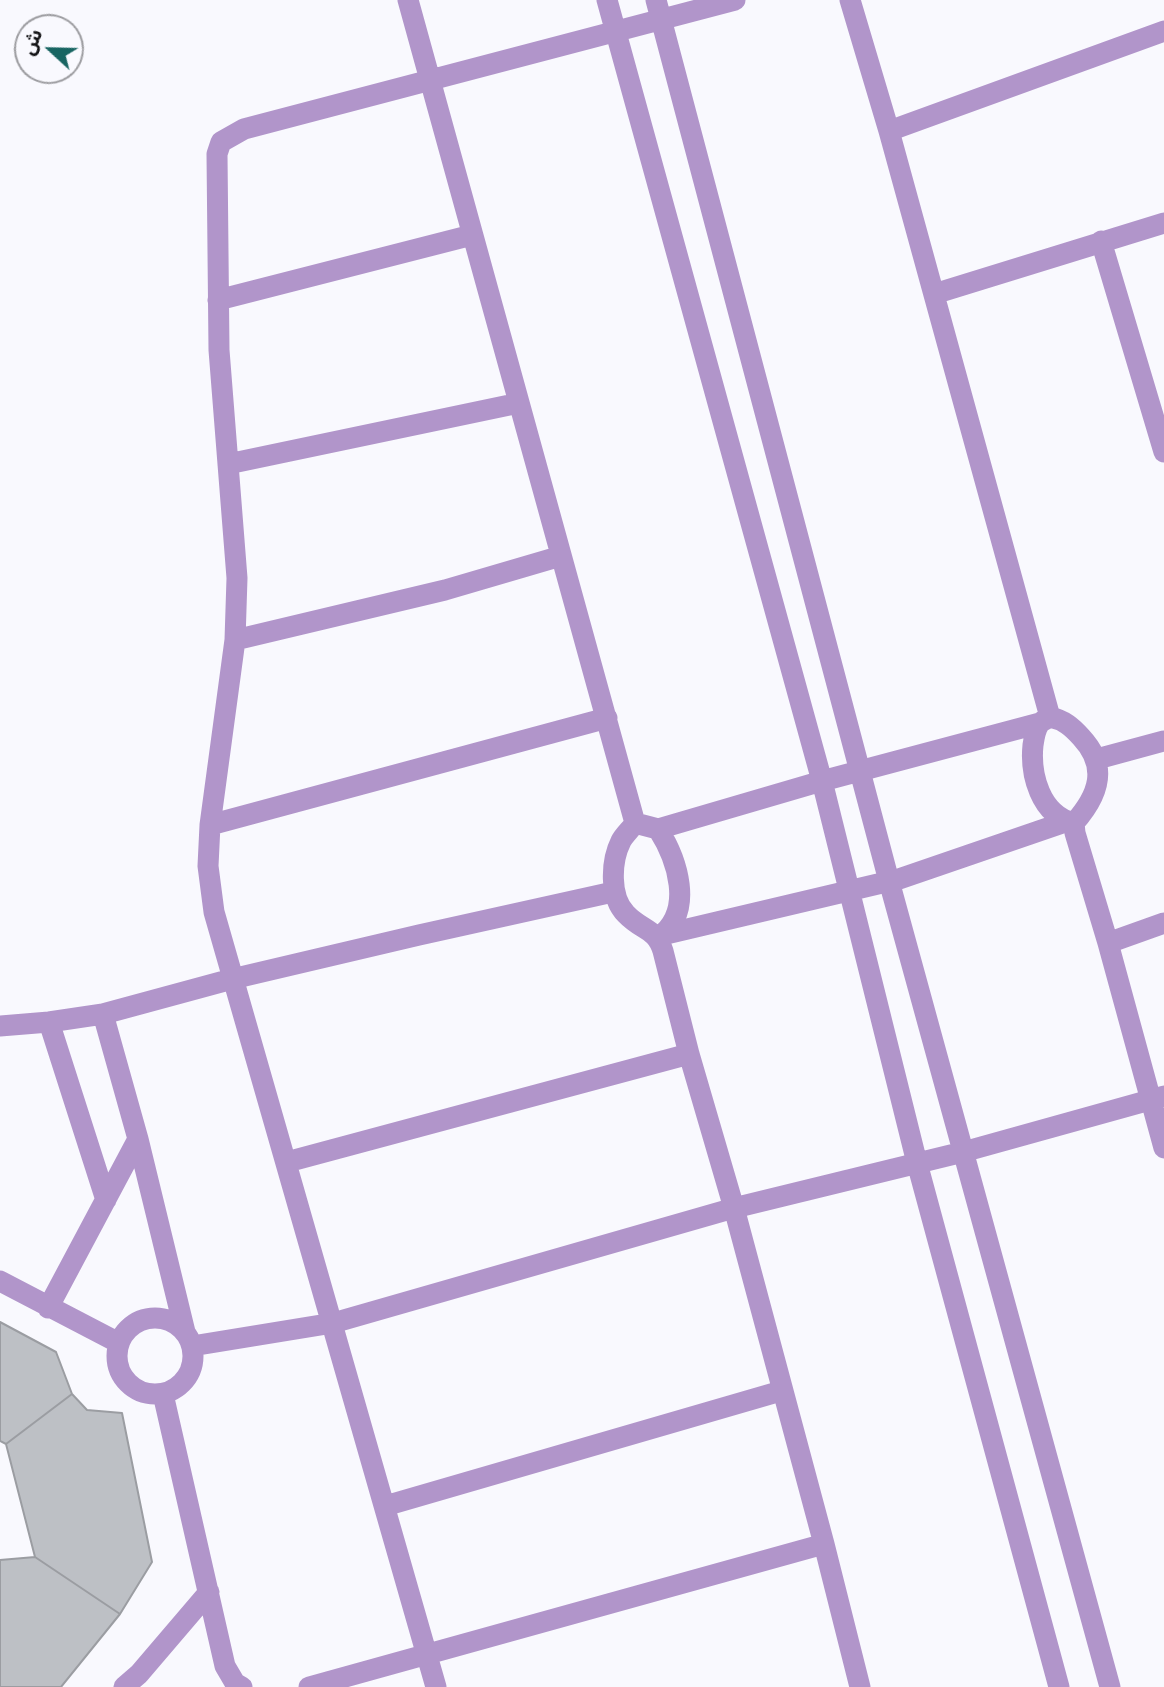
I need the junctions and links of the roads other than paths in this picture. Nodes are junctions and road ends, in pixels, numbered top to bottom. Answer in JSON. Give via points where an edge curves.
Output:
{"nodes":[{"id":1,"x":408,"y":0,"type":"edge"},
{"id":2,"x":607,"y":0,"type":"edge"},
{"id":3,"x":735,"y":0,"type":"edge"},
{"id":4,"x":850,"y":0,"type":"edge"},
{"id":5,"x":659,"y":10,"type":"edge"},
{"id":6,"x":615,"y":30,"type":"junction"},
{"id":7,"x":1164,"y":32,"type":"edge"},
{"id":8,"x":430,"y":81,"type":"junction"},
{"id":9,"x":889,"y":131,"type":"junction"},
{"id":10,"x":1164,"y":223,"type":"edge"},
{"id":11,"x":472,"y":234,"type":"junction"},
{"id":12,"x":1101,"y":241,"type":"junction"},
{"id":13,"x":934,"y":293,"type":"junction"},
{"id":14,"x":218,"y":300,"type":"junction"},
{"id":15,"x":519,"y":403,"type":"junction"},
{"id":16,"x":1164,"y":452,"type":"edge"},
{"id":17,"x":228,"y":464,"type":"junction"},
{"id":18,"x":562,"y":556,"type":"junction"},
{"id":19,"x":235,"y":640,"type":"junction"},
{"id":20,"x":607,"y":718,"type":"junction"},
{"id":21,"x":1045,"y":720,"type":"junction"},
{"id":22,"x":1164,"y":741,"type":"edge"},
{"id":23,"x":1097,"y":759,"type":"junction"},
{"id":24,"x":860,"y":770,"type":"junction"},
{"id":25,"x":822,"y":780,"type":"junction"},
{"id":26,"x":1071,"y":822,"type":"junction"},
{"id":27,"x":635,"y":823,"type":"junction"},
{"id":28,"x":210,"y":825,"type":"junction"},
{"id":29,"x":658,"y":829,"type":"junction"},
{"id":30,"x":889,"y":881,"type":"junction"},
{"id":31,"x":613,"y":892,"type":"junction"},
{"id":32,"x":849,"y":892,"type":"junction"},
{"id":33,"x":1164,"y":923,"type":"edge"},
{"id":34,"x":661,"y":936,"type":"junction"},
{"id":35,"x":1108,"y":943,"type":"junction"},
{"id":36,"x":232,"y":979,"type":"junction"},
{"id":37,"x":103,"y":1014,"type":"junction"},
{"id":38,"x":50,"y":1022,"type":"junction"},
{"id":39,"x":0,"y":1026,"type":"edge"},
{"id":40,"x":689,"y":1054,"type":"junction"},
{"id":41,"x":1157,"y":1098,"type":"edge"},
{"id":42,"x":138,"y":1139,"type":"junction"},
{"id":43,"x":1164,"y":1148,"type":"edge"},
{"id":44,"x":963,"y":1152,"type":"junction"},
{"id":45,"x":286,"y":1162,"type":"junction"},
{"id":46,"x":917,"y":1163,"type":"junction"},
{"id":47,"x":106,"y":1200,"type":"junction"},
{"id":48,"x":733,"y":1208,"type":"junction"},
{"id":49,"x":0,"y":1281,"type":"edge"},
{"id":50,"x":48,"y":1308,"type":"junction"},
{"id":51,"x":332,"y":1323,"type":"junction"},
{"id":52,"x":189,"y":1339,"type":"junction"},
{"id":53,"x":119,"y":1343,"type":"junction"},
{"id":54,"x":781,"y":1391,"type":"junction"},
{"id":55,"x":163,"y":1394,"type":"junction"},
{"id":56,"x":385,"y":1506,"type":"junction"},
{"id":57,"x":824,"y":1544,"type":"junction"},
{"id":58,"x":209,"y":1592,"type":"junction"},
{"id":59,"x":427,"y":1655,"type":"junction"},
{"id":60,"x":124,"y":1687,"type":"edge"},
{"id":61,"x":242,"y":1687,"type":"edge"},
{"id":62,"x":309,"y":1687,"type":"edge"},
{"id":63,"x":436,"y":1687,"type":"edge"},
{"id":64,"x":860,"y":1687,"type":"edge"},
{"id":65,"x":1059,"y":1687,"type":"edge"},
{"id":66,"x":1110,"y":1687,"type":"edge"}],
"edges":[{"from":1,"to":8,"type":"street"},
{"from":2,"to":6,"type":"street"},
{"from":3,"to":5,"type":"street"},
{"from":4,"to":9,"type":"street"},
{"from":5,"to":6,"type":"street"},
{"from":5,"to":24,"type":"street"},
{"from":6,"to":8,"type":"street"},
{"from":6,"to":25,"type":"street"},
{"from":7,"to":9,"type":"street"},
{"from":8,"to":11,"type":"street"},
{"from":8,"to":14,"type":"street","via":[[244,129],[221,142],[216,167]]},
{"from":9,"to":13,"type":"street"},
{"from":10,"to":12,"type":"street"},
{"from":11,"to":14,"type":"street"},
{"from":11,"to":15,"type":"street"},
{"from":12,"to":13,"type":"street"},
{"from":12,"to":16,"type":"street"},
{"from":13,"to":21,"type":"street"},
{"from":14,"to":17,"type":"street"},
{"from":15,"to":17,"type":"street"},
{"from":15,"to":18,"type":"street"},
{"from":17,"to":19,"type":"street","via":[[237,578]]},
{"from":18,"to":19,"type":"street","via":[[445,590]]},
{"from":18,"to":20,"type":"street"},
{"from":19,"to":28,"type":"street"},
{"from":20,"to":27,"type":"street"},
{"from":20,"to":28,"type":"street"},
{"from":21,"to":23,"type":"street","via":[[1062,720]]},
{"from":21,"to":24,"type":"street"},
{"from":21,"to":26,"type":"street","via":[[1034,737],[1035,780],[1042,798]]},
{"from":22,"to":23,"type":"street"},
{"from":23,"to":26,"type":"street","via":[[1096,788],[1086,809]]},
{"from":24,"to":25,"type":"street"},
{"from":24,"to":30,"type":"street"},
{"from":25,"to":29,"type":"street"},
{"from":25,"to":32,"type":"street"},
{"from":26,"to":30,"type":"street"},
{"from":26,"to":35,"type":"street"},
{"from":27,"to":29,"type":"street"},
{"from":27,"to":31,"type":"street","via":[[621,841]]},
{"from":28,"to":36,"type":"street","via":[[208,866],[214,912]]},
{"from":29,"to":34,"type":"street","via":[[672,851],[680,895],[675,916]]},
{"from":30,"to":32,"type":"street"},
{"from":30,"to":44,"type":"street"},
{"from":31,"to":34,"type":"street","via":[[624,913]]},
{"from":31,"to":36,"type":"street"},
{"from":32,"to":34,"type":"street"},
{"from":32,"to":46,"type":"street"},
{"from":33,"to":35,"type":"street"},
{"from":34,"to":40,"type":"street"},
{"from":35,"to":41,"type":"street"},
{"from":36,"to":37,"type":"street"},
{"from":36,"to":45,"type":"street"},
{"from":37,"to":38,"type":"street"},
{"from":37,"to":42,"type":"street"},
{"from":38,"to":39,"type":"street"},
{"from":38,"to":47,"type":"street"},
{"from":40,"to":45,"type":"street"},
{"from":40,"to":48,"type":"street"},
{"from":41,"to":43,"type":"street"},
{"from":41,"to":44,"type":"street"},
{"from":42,"to":47,"type":"street"},
{"from":42,"to":52,"type":"street"},
{"from":44,"to":46,"type":"street"},
{"from":44,"to":66,"type":"street"},
{"from":45,"to":51,"type":"street"},
{"from":46,"to":48,"type":"street"},
{"from":46,"to":65,"type":"street"},
{"from":47,"to":50,"type":"street"},
{"from":48,"to":51,"type":"street"},
{"from":48,"to":54,"type":"street"},
{"from":49,"to":50,"type":"street"},
{"from":50,"to":53,"type":"street"},
{"from":51,"to":52,"type":"street"},
{"from":51,"to":56,"type":"street"},
{"from":52,"to":53,"type":"street","via":[[173,1322],[157,1318],[141,1320]]},
{"from":52,"to":55,"type":"street","via":[[193,1362],[188,1376]]},
{"from":53,"to":55,"type":"street","via":[[117,1356],[127,1381],[137,1390]]},
{"from":54,"to":56,"type":"street"},
{"from":54,"to":57,"type":"street"},
{"from":55,"to":58,"type":"street"},
{"from":56,"to":59,"type":"street"},
{"from":57,"to":59,"type":"street"},
{"from":57,"to":64,"type":"street"},
{"from":58,"to":60,"type":"street"},
{"from":58,"to":61,"type":"street","via":[[225,1665]]},
{"from":59,"to":62,"type":"street"},
{"from":59,"to":63,"type":"street"}]}
